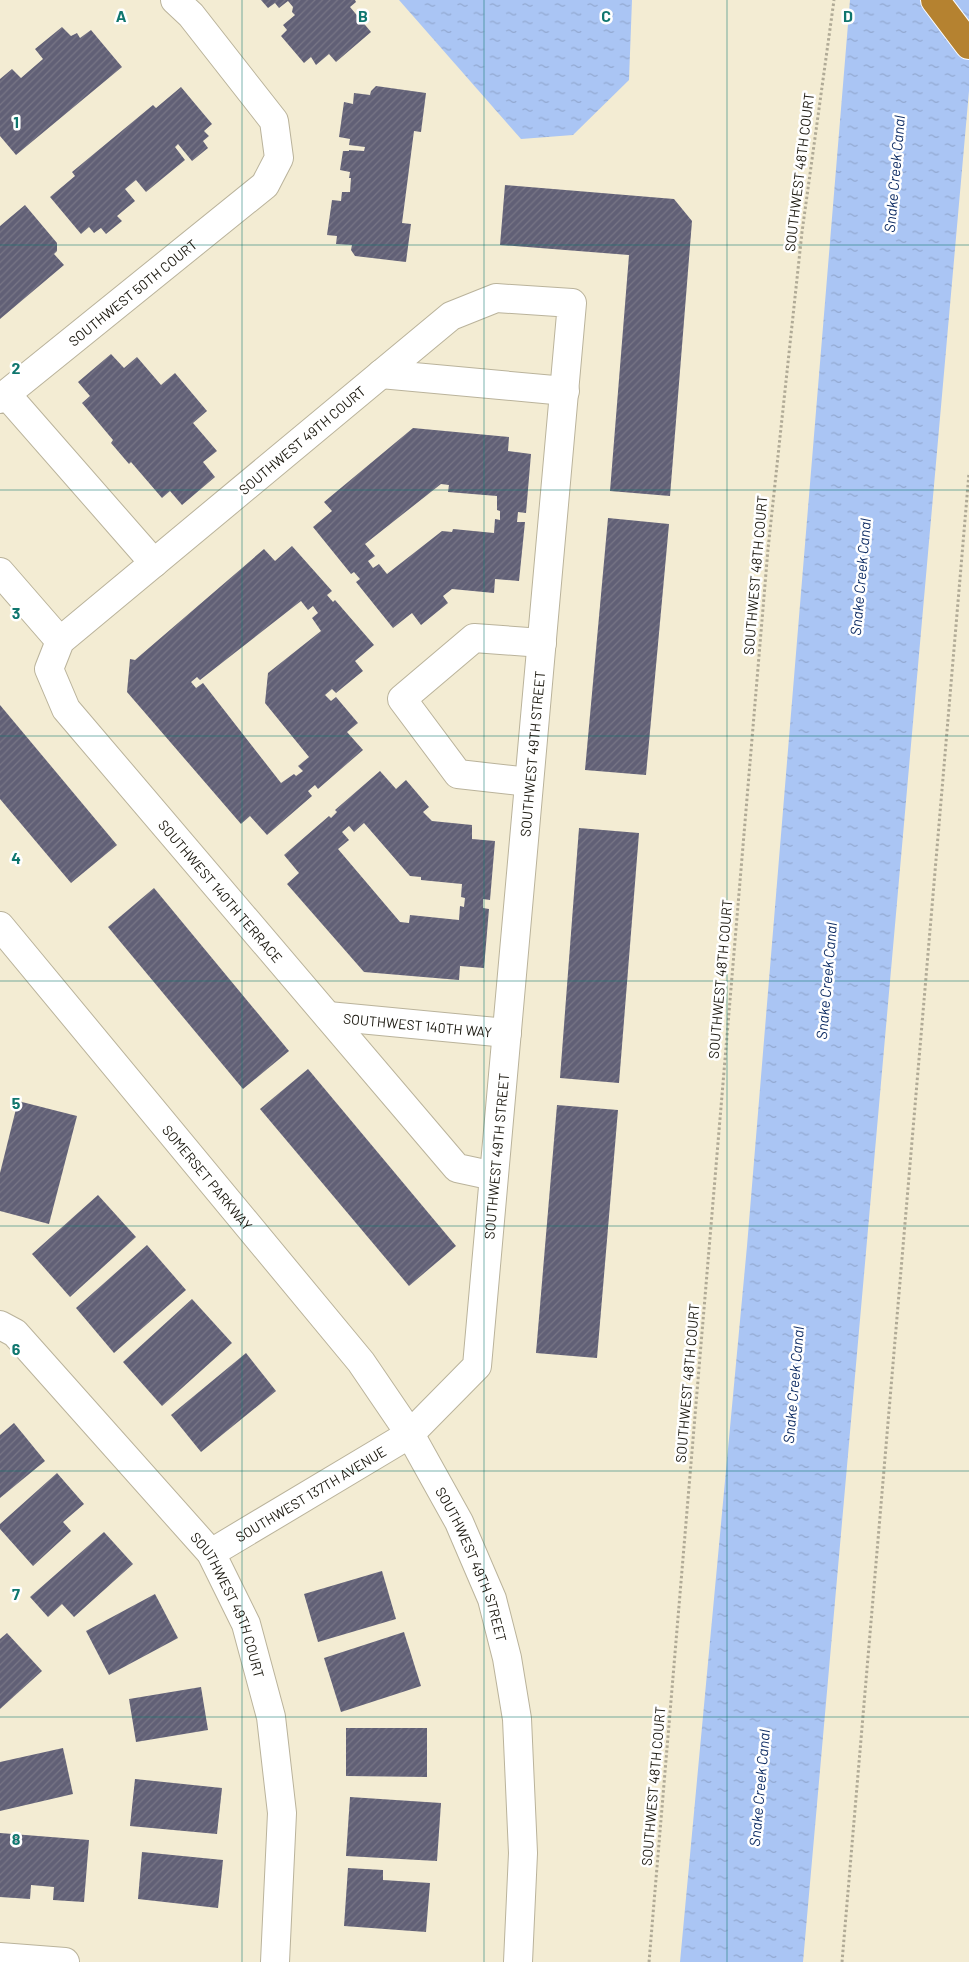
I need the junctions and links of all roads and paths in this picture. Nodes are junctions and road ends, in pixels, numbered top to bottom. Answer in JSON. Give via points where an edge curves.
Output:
{"nodes":[{"id":1,"x":175,"y":0,"type":"edge"},
{"id":2,"x":834,"y":0,"type":"edge"},
{"id":3,"x":935,"y":0,"type":"edge"},
{"id":4,"x":969,"y":45,"type":"edge"},
{"id":5,"x":572,"y":303,"type":"joint"},
{"id":6,"x":381,"y":374,"type":"junction"},
{"id":7,"x":565,"y":391,"type":"junction"},
{"id":8,"x":3,"y":397,"type":"edge"},
{"id":9,"x":969,"y":473,"type":"edge"},
{"id":10,"x":154,"y":564,"type":"junction"},
{"id":11,"x":0,"y":572,"type":"edge"},
{"id":12,"x":60,"y":642,"type":"junction"},
{"id":13,"x":542,"y":643,"type":"junction"},
{"id":14,"x":529,"y":782,"type":"junction"},
{"id":15,"x":0,"y":926,"type":"edge"},
{"id":16,"x":328,"y":1016,"type":"junction"},
{"id":17,"x":507,"y":1032,"type":"junction"},
{"id":18,"x":494,"y":1176,"type":"junction"},
{"id":19,"x":0,"y":1325,"type":"edge"},
{"id":20,"x":410,"y":1434,"type":"junction"},
{"id":21,"x":211,"y":1553,"type":"junction"},
{"id":22,"x":0,"y":1957,"type":"edge"},
{"id":23,"x":65,"y":1962,"type":"edge"},
{"id":24,"x":274,"y":1962,"type":"edge"},
{"id":25,"x":518,"y":1962,"type":"edge"},
{"id":26,"x":649,"y":1962,"type":"edge"},
{"id":27,"x":842,"y":1962,"type":"edge"}],
"edges":[{"from":1,"to":8,"type":"street","name":"SOUTHWEST 50TH COURT","via":[[191,15],[274,121],[280,158],[265,185]]},
{"from":2,"to":26,"type":"path","name":"SOUTHWEST 48TH COURT","via":[[802,232],[768,549]]},
{"from":3,"to":4,"type":"highway"},
{"from":5,"to":6,"type":"street","name":"SOUTHWEST 49TH COURT","via":[[496,298],[451,316]]},
{"from":5,"to":7,"type":"street","name":"SOUTHWEST 49TH STREET"},
{"from":6,"to":7,"type":"street"},
{"from":6,"to":10,"type":"street","name":"SOUTHWEST 49TH COURT"},
{"from":7,"to":13,"type":"street","name":"SOUTHWEST 49TH STREET"},
{"from":8,"to":10,"type":"street"},
{"from":9,"to":27,"type":"path"},
{"from":10,"to":12,"type":"street","name":"SOUTHWEST 49TH COURT"},
{"from":11,"to":12,"type":"street"},
{"from":12,"to":16,"type":"street","name":"SOUTHWEST 140TH TERRACE","via":[[49,669],[66,709]]},
{"from":13,"to":14,"type":"street","name":"SOUTHWEST 49TH STREET"},
{"from":13,"to":14,"type":"street","via":[[474,638],[402,699],[458,774]]},
{"from":14,"to":17,"type":"street","name":"SOUTHWEST 49TH STREET"},
{"from":15,"to":20,"type":"street","name":"SOMERSET PARKWAY","via":[[361,1362]]},
{"from":16,"to":17,"type":"street","name":"SOUTHWEST 140TH WAY"},
{"from":16,"to":18,"type":"street","name":"SOUTHWEST 140TH TERRACE","via":[[457,1168]]},
{"from":17,"to":18,"type":"street","name":"SOUTHWEST 49TH STREET"},
{"from":18,"to":20,"type":"street","name":"SOUTHWEST 49TH STREET","via":[[477,1366]]},
{"from":19,"to":21,"type":"street","name":"SOUTHWEST 49TH COURT","via":[[15,1333]]},
{"from":20,"to":21,"type":"street","name":"SOUTHWEST 137TH AVENUE"},
{"from":20,"to":25,"type":"street","name":"SOUTHWEST 49TH STREET","via":[[462,1530],[492,1599],[507,1658],[517,1719],[523,1853]]},
{"from":21,"to":24,"type":"street","name":"SOUTHWEST 49TH COURT","via":[[246,1624],[271,1717],[282,1813]]},
{"from":22,"to":23,"type":"street"}]}
